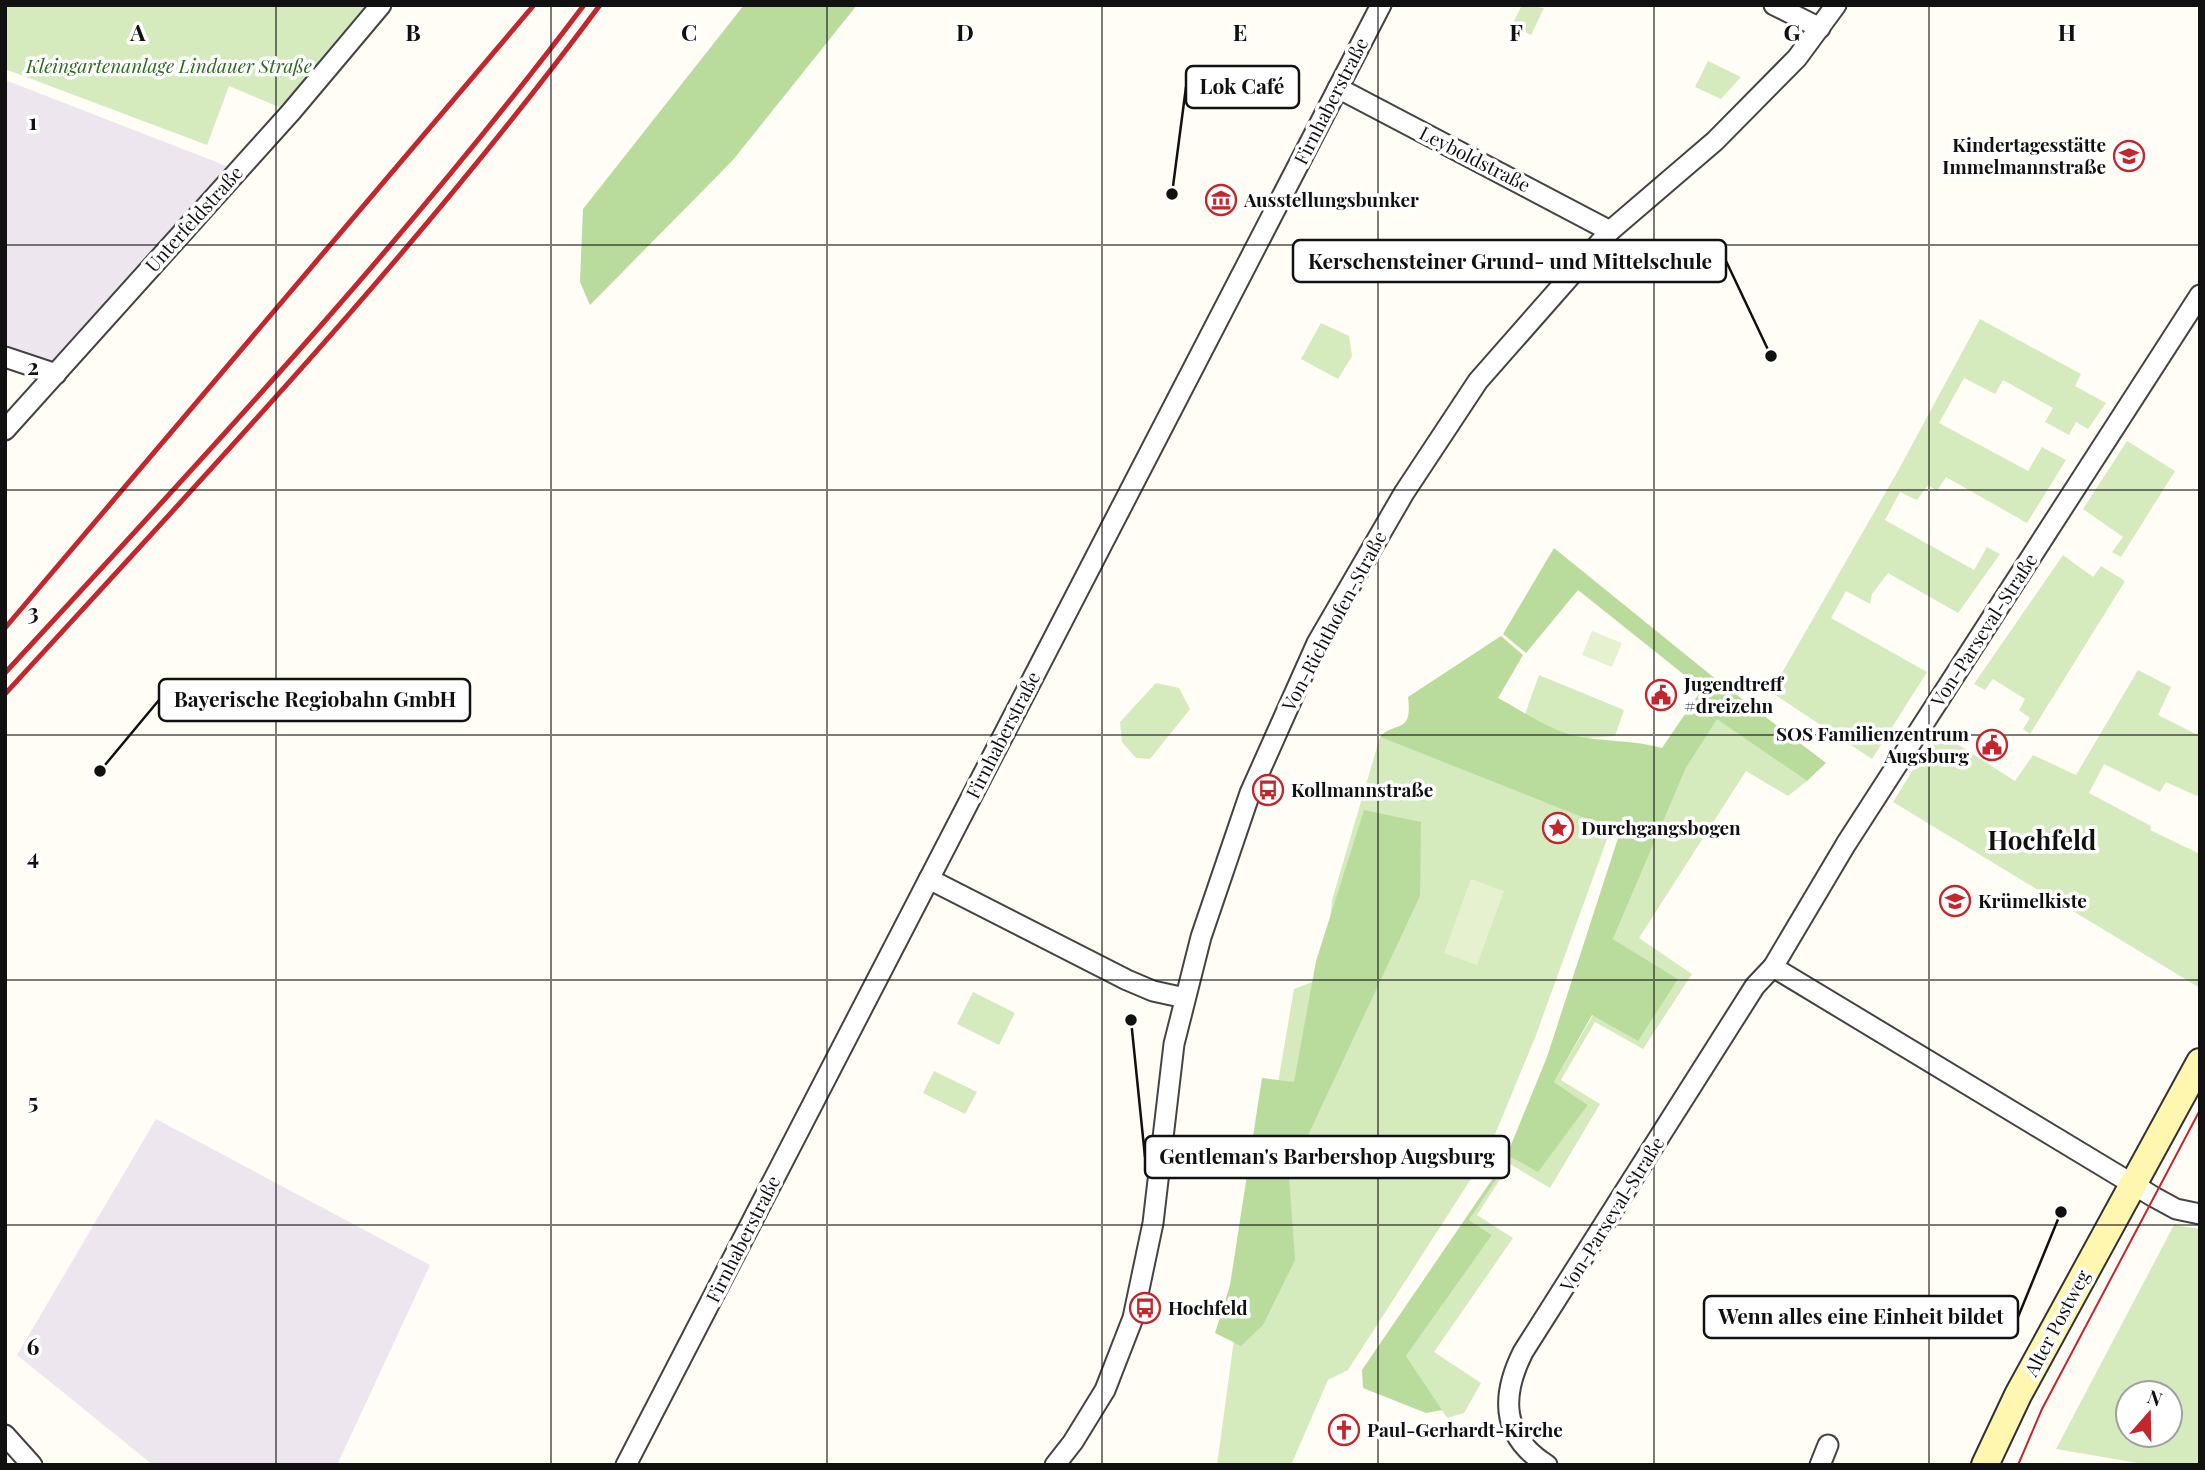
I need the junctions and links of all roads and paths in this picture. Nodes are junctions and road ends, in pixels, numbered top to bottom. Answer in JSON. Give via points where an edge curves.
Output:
{"nodes":[{"id":1,"x":381,"y":5,"type":"edge"},
{"id":2,"x":1381,"y":5,"type":"edge"},
{"id":3,"x":1774,"y":5,"type":"edge"},
{"id":4,"x":1836,"y":5,"type":"edge"},
{"id":5,"x":1820,"y":28,"type":"junction"},
{"id":6,"x":1338,"y":88,"type":"junction"},
{"id":7,"x":1610,"y":231,"type":"junction"},
{"id":8,"x":2200,"y":295,"type":"edge"},
{"id":9,"x":5,"y":356,"type":"edge"},
{"id":10,"x":55,"y":374,"type":"junction"},
{"id":11,"x":5,"y":430,"type":"edge"},
{"id":12,"x":929,"y":879,"type":"junction"},
{"id":13,"x":1773,"y":967,"type":"junction"},
{"id":14,"x":1185,"y":998,"type":"junction"},
{"id":15,"x":2200,"y":1062,"type":"edge"},
{"id":16,"x":2134,"y":1184,"type":"junction"},
{"id":17,"x":2200,"y":1214,"type":"edge"},
{"id":18,"x":5,"y":1435,"type":"edge"},
{"id":19,"x":1828,"y":1445,"type":"dead end"},
{"id":20,"x":32,"y":1465,"type":"edge"},
{"id":21,"x":626,"y":1465,"type":"edge"},
{"id":22,"x":1055,"y":1465,"type":"edge"},
{"id":23,"x":1547,"y":1465,"type":"edge"},
{"id":24,"x":1820,"y":1465,"type":"edge"},
{"id":25,"x":1985,"y":1465,"type":"edge"}],
"edges":[{"from":1,"to":10,"type":"street","name":"Unterfeldstraße"},
{"from":2,"to":6,"type":"street","name":"Firnhaberstraße"},
{"from":3,"to":5,"type":"street"},
{"from":4,"to":5,"type":"street","name":"Von-Richthofen-Straße"},
{"from":5,"to":7,"type":"street","name":"Von-Richthofen-Straße","via":[[1797,58],[1715,141]]},
{"from":6,"to":7,"type":"street","name":"Leyboldstraße"},
{"from":6,"to":12,"type":"street","name":"Firnhaberstraße"},
{"from":7,"to":14,"type":"street","name":"Von-Richthofen-Straße","via":[[1478,381],[1404,493],[1323,633],[1277,728],[1240,820]]},
{"from":8,"to":13,"type":"street","name":"Von-Parseval-Straße","via":[[1846,844]]},
{"from":9,"to":10,"type":"street"},
{"from":10,"to":11,"type":"street","name":"Unterfeldstraße"},
{"from":12,"to":14,"type":"street","via":[[1127,980]]},
{"from":12,"to":21,"type":"street","name":"Firnhaberstraße"},
{"from":13,"to":16,"type":"street"},
{"from":13,"to":23,"type":"street","name":"Von-Parseval-Straße","via":[[1755,986],[1515,1369],[1507,1400],[1510,1418],[1527,1449]]},
{"from":14,"to":22,"type":"street","name":"Von-Richthofen-Straße","via":[[1167,1092],[1140,1297],[1105,1390]]},
{"from":15,"to":16,"type":"street","name":"Alter Postweg"},
{"from":16,"to":17,"type":"street","via":[[2176,1209]]},
{"from":16,"to":25,"type":"street","name":"Alter Postweg","via":[[2018,1395]]},
{"from":18,"to":20,"type":"street"},
{"from":19,"to":24,"type":"street"}]}
